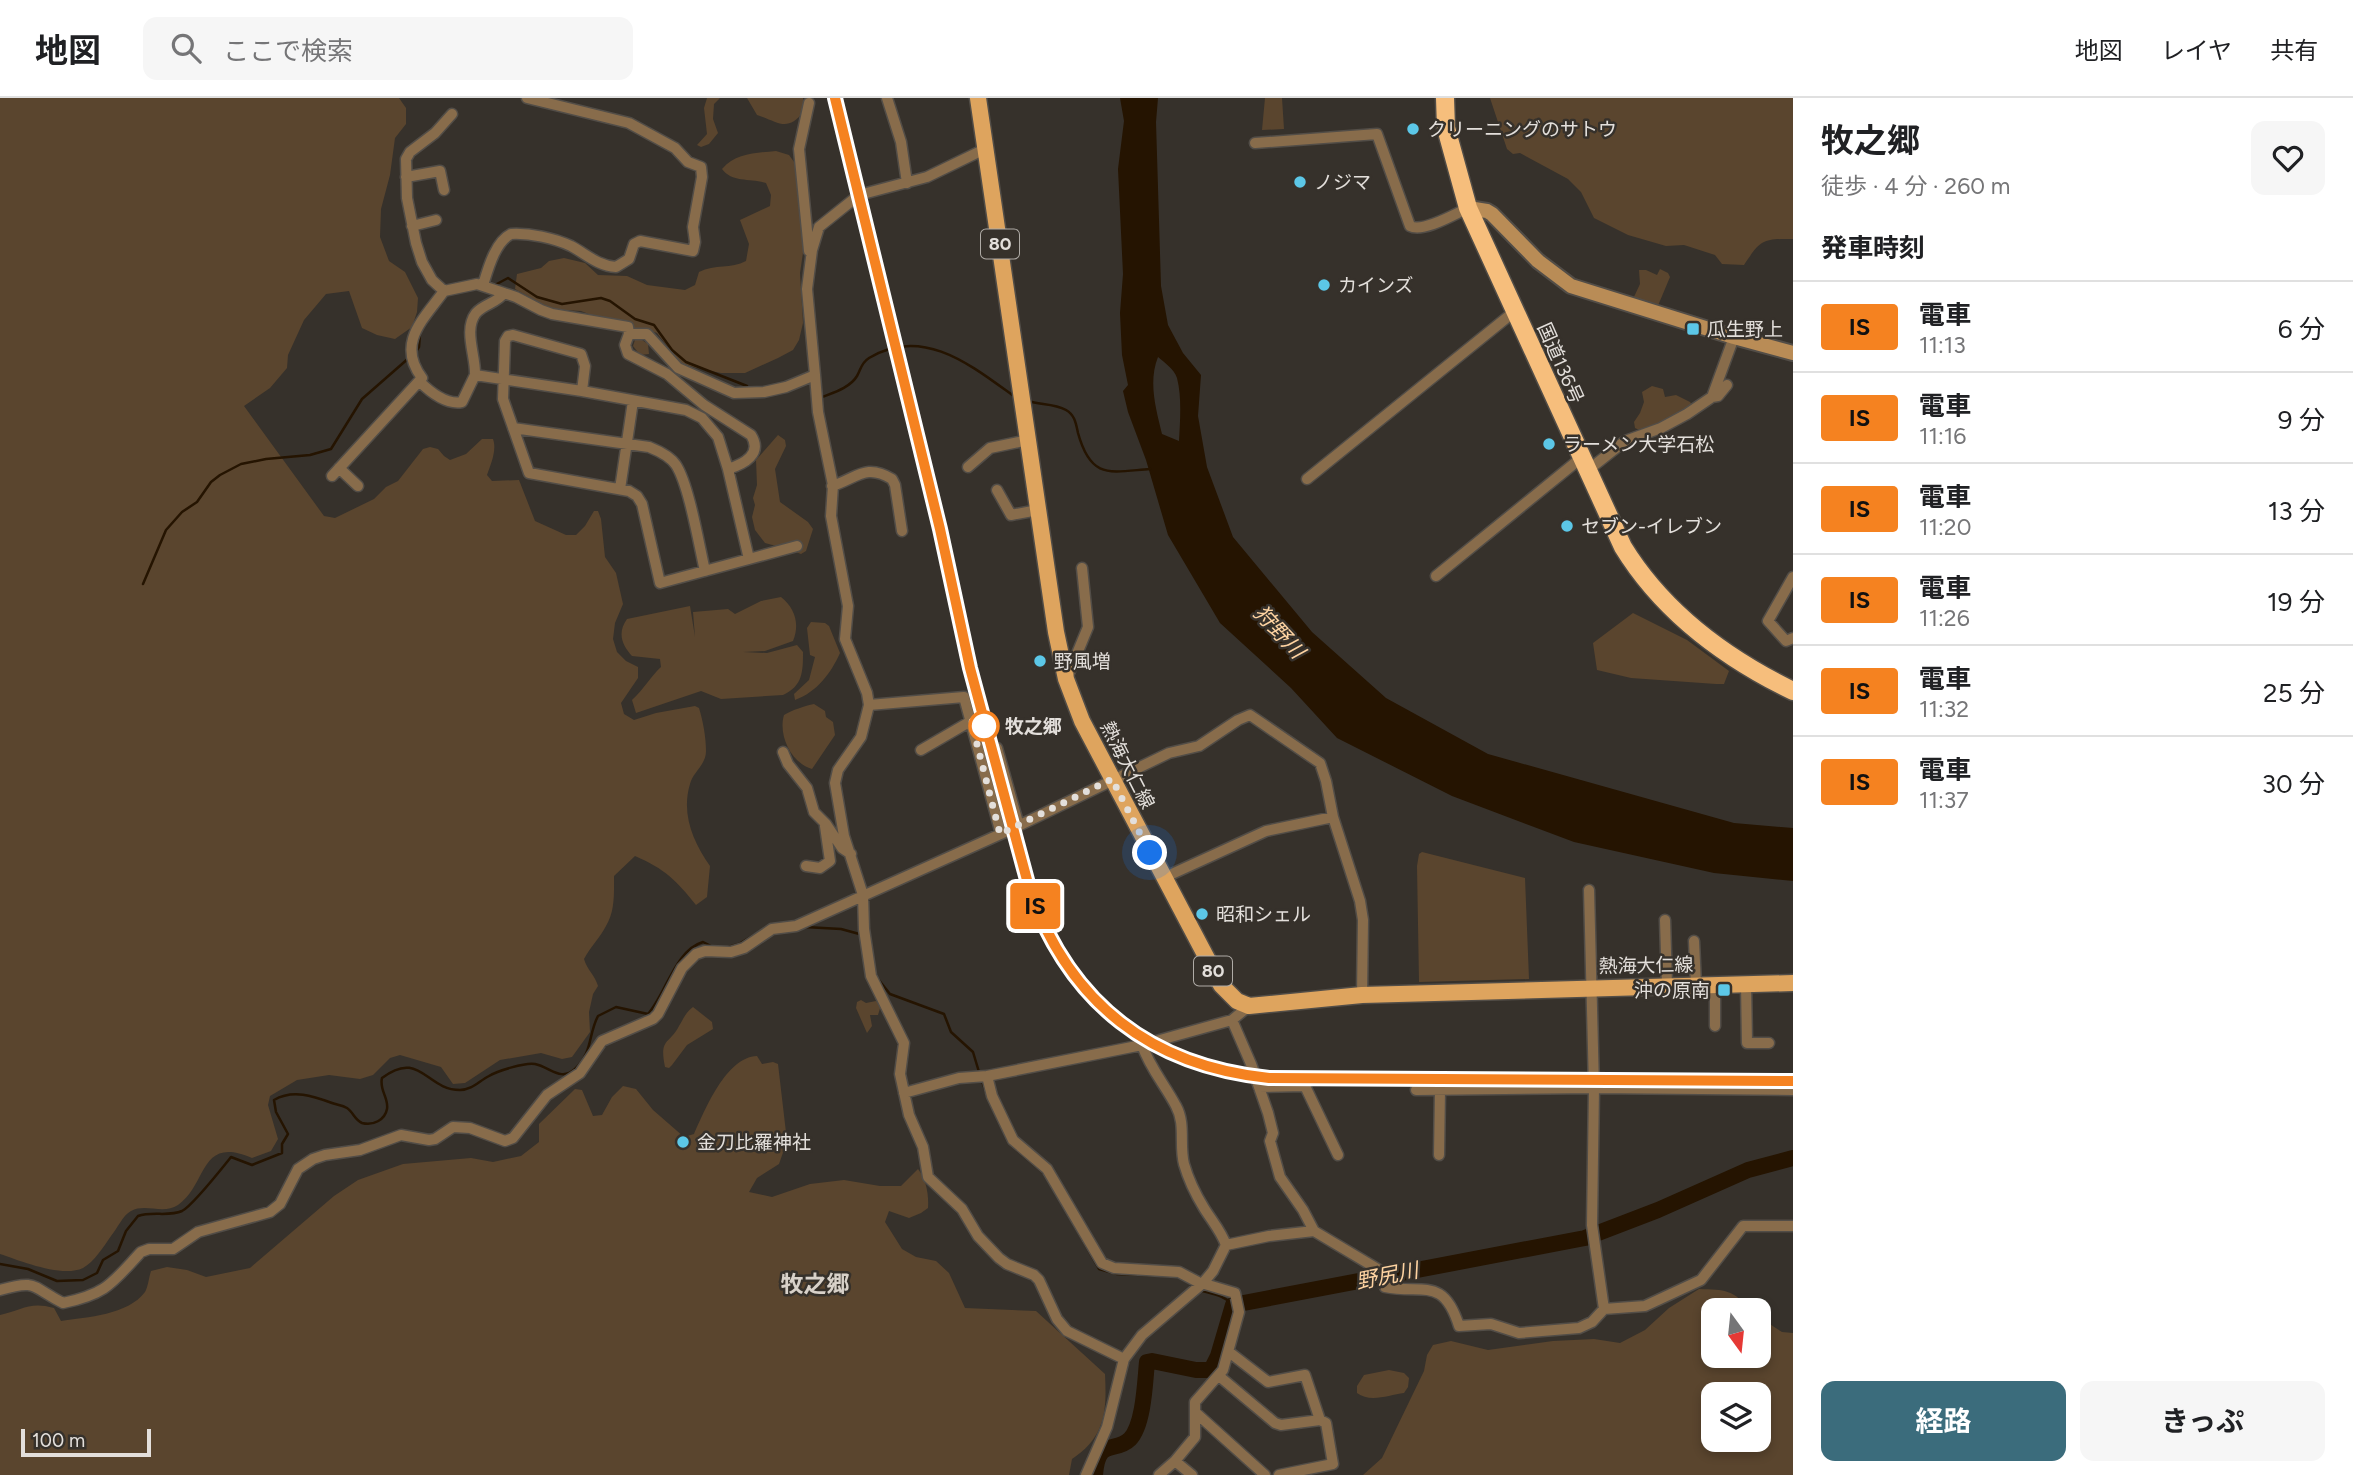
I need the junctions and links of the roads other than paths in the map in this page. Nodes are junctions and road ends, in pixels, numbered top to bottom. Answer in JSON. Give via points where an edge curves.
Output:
{"nodes":[{"id":1,"x":523,"y":98,"type":"edge"},
{"id":2,"x":887,"y":98,"type":"edge"},
{"id":3,"x":978,"y":98,"type":"edge"},
{"id":4,"x":1445,"y":98,"type":"edge"},
{"id":5,"x":809,"y":103,"type":"dead end"},
{"id":6,"x":452,"y":114,"type":"dead end"},
{"id":7,"x":1255,"y":143,"type":"dead end"},
{"id":8,"x":987,"y":148,"type":"junction"},
{"id":9,"x":406,"y":177,"type":"junction"},
{"id":10,"x":907,"y":183,"type":"junction"},
{"id":11,"x":444,"y":190,"type":"dead end"},
{"id":12,"x":1468,"y":208,"type":"junction"},
{"id":13,"x":436,"y":220,"type":"dead end"},
{"id":14,"x":412,"y":226,"type":"junction"},
{"id":15,"x":811,"y":258,"type":"junction"},
{"id":16,"x":483,"y":285,"type":"junction"},
{"id":17,"x":444,"y":291,"type":"junction"},
{"id":18,"x":504,"y":293,"type":"junction"},
{"id":19,"x":1515,"y":310,"type":"junction"},
{"id":20,"x":629,"y":334,"type":"junction"},
{"id":21,"x":1734,"y":337,"type":"junction"},
{"id":22,"x":1793,"y":353,"type":"edge"},
{"id":23,"x":475,"y":375,"type":"junction"},
{"id":24,"x":814,"y":375,"type":"junction"},
{"id":25,"x":503,"y":380,"type":"junction"},
{"id":26,"x":419,"y":381,"type":"junction"},
{"id":27,"x":1727,"y":386,"type":"dead end"},
{"id":28,"x":582,"y":391,"type":"junction"},
{"id":29,"x":1712,"y":397,"type":"junction"},
{"id":30,"x":633,"y":401,"type":"junction"},
{"id":31,"x":513,"y":428,"type":"junction"},
{"id":32,"x":1028,"y":440,"type":"junction"},
{"id":33,"x":626,"y":443,"type":"junction"},
{"id":34,"x":1584,"y":464,"type":"junction"},
{"id":35,"x":968,"y":467,"type":"dead end"},
{"id":36,"x":728,"y":469,"type":"junction"},
{"id":37,"x":1307,"y":479,"type":"dead end"},
{"id":38,"x":358,"y":486,"type":"dead end"},
{"id":39,"x":832,"y":486,"type":"junction"},
{"id":40,"x":620,"y":489,"type":"junction"},
{"id":41,"x":997,"y":490,"type":"dead end"},
{"id":42,"x":1038,"y":510,"type":"junction"},
{"id":43,"x":902,"y":531,"type":"dead end"},
{"id":44,"x":797,"y":546,"type":"dead end"},
{"id":45,"x":749,"y":559,"type":"junction"},
{"id":46,"x":1082,"y":568,"type":"dead end"},
{"id":47,"x":705,"y":571,"type":"junction"},
{"id":48,"x":1436,"y":576,"type":"dead end"},
{"id":49,"x":1793,"y":577,"type":"edge"},
{"id":50,"x":1793,"y":638,"type":"edge"},
{"id":51,"x":1066,"y":679,"type":"junction"},
{"id":52,"x":1793,"y":691,"type":"edge"},
{"id":53,"x":869,"y":705,"type":"junction"},
{"id":54,"x":971,"y":721,"type":"junction"},
{"id":55,"x":998,"y":748,"type":"dead end"},
{"id":56,"x":920,"y":750,"type":"dead end"},
{"id":57,"x":783,"y":752,"type":"dead end"},
{"id":58,"x":1112,"y":779,"type":"junction"},
{"id":59,"x":1333,"y":817,"type":"junction"},
{"id":60,"x":824,"y":822,"type":"junction"},
{"id":61,"x":1019,"y":825,"type":"junction"},
{"id":62,"x":1000,"y":834,"type":"junction"},
{"id":63,"x":851,"y":855,"type":"junction"},
{"id":64,"x":806,"y":866,"type":"dead end"},
{"id":65,"x":1163,"y":878,"type":"junction"},
{"id":66,"x":1589,"y":890,"type":"dead end"},
{"id":67,"x":863,"y":895,"type":"junction"},
{"id":68,"x":1665,"y":920,"type":"dead end"},
{"id":69,"x":1694,"y":941,"type":"dead end"},
{"id":70,"x":1793,"y":982,"type":"edge"},
{"id":71,"x":1715,"y":984,"type":"junction"},
{"id":72,"x":1746,"y":984,"type":"junction"},
{"id":73,"x":1667,"y":985,"type":"junction"},
{"id":74,"x":1696,"y":985,"type":"junction"},
{"id":75,"x":1591,"y":987,"type":"junction"},
{"id":76,"x":1362,"y":995,"type":"junction"},
{"id":77,"x":1249,"y":1006,"type":"junction"},
{"id":78,"x":1232,"y":1020,"type":"junction"},
{"id":79,"x":1715,"y":1026,"type":"dead end"},
{"id":80,"x":1769,"y":1043,"type":"dead end"},
{"id":81,"x":1142,"y":1045,"type":"junction"},
{"id":82,"x":983,"y":1077,"type":"junction"},
{"id":83,"x":1259,"y":1087,"type":"junction"},
{"id":84,"x":1594,"y":1088,"type":"junction"},
{"id":85,"x":1416,"y":1090,"type":"dead end"},
{"id":86,"x":1440,"y":1090,"type":"junction"},
{"id":87,"x":1793,"y":1090,"type":"edge"},
{"id":88,"x":904,"y":1093,"type":"junction"},
{"id":89,"x":1338,"y":1155,"type":"dead end"},
{"id":90,"x":1439,"y":1155,"type":"dead end"},
{"id":91,"x":1793,"y":1226,"type":"edge"},
{"id":92,"x":1314,"y":1231,"type":"junction"},
{"id":93,"x":1226,"y":1245,"type":"junction"},
{"id":94,"x":1199,"y":1287,"type":"junction"},
{"id":95,"x":0,"y":1290,"type":"edge"},
{"id":96,"x":1604,"y":1309,"type":"junction"},
{"id":97,"x":1229,"y":1352,"type":"junction"},
{"id":98,"x":1124,"y":1359,"type":"junction"},
{"id":99,"x":1219,"y":1376,"type":"junction"},
{"id":100,"x":1195,"y":1412,"type":"junction"},
{"id":101,"x":1320,"y":1420,"type":"junction"},
{"id":102,"x":1175,"y":1461,"type":"junction"},
{"id":103,"x":1086,"y":1475,"type":"edge"},
{"id":104,"x":1159,"y":1475,"type":"edge"},
{"id":105,"x":1192,"y":1475,"type":"edge"},
{"id":106,"x":1265,"y":1475,"type":"edge"},
{"id":107,"x":1279,"y":1475,"type":"edge"}],
"edges":[{"from":1,"to":16,"type":"street","via":[[628,123],[701,167],[695,242],[693,251],[640,241],[628,259],[615,267],[567,244],[511,234],[501,243]]},
{"from":2,"to":10,"type":"street","via":[[901,142]]},
{"from":3,"to":8,"type":"main road","name":"熱海大仁線","number":"80"},
{"from":4,"to":12,"type":"highway","name":"国道136号","via":[[1449,139]]},
{"from":5,"to":15,"type":"street","via":[[800,149]]},
{"from":6,"to":9,"type":"street","via":[[407,155]]},
{"from":7,"to":12,"type":"street","via":[[1377,134],[1410,226],[1424,227]]},
{"from":8,"to":10,"type":"street"},
{"from":8,"to":32,"type":"main road","name":"熱海大仁線","number":"80"},
{"from":9,"to":11,"type":"street","via":[[440,171]]},
{"from":9,"to":14,"type":"street"},
{"from":10,"to":15,"type":"street","via":[[859,195],[823,222]]},
{"from":12,"to":19,"type":"highway","name":"国道136号"},
{"from":12,"to":21,"type":"main road","via":[[1492,214],[1538,261],[1571,286]]},
{"from":13,"to":14,"type":"street"},
{"from":14,"to":17,"type":"street","via":[[422,262]]},
{"from":15,"to":24,"type":"street","via":[[807,289]]},
{"from":16,"to":17,"type":"street"},
{"from":16,"to":18,"type":"street"},
{"from":17,"to":26,"type":"street","via":[[411,344],[411,358],[422,378]]},
{"from":18,"to":20,"type":"street","via":[[552,314],[628,327]]},
{"from":18,"to":23,"type":"street","via":[[474,318]]},
{"from":19,"to":34,"type":"highway","name":"国道136号"},
{"from":19,"to":37,"type":"street"},
{"from":20,"to":24,"type":"street","via":[[647,334],[678,368],[734,393],[764,392]]},
{"from":20,"to":36,"type":"street","via":[[628,354],[667,374],[751,435],[755,447],[751,457]]},
{"from":21,"to":22,"type":"main road"},
{"from":21,"to":29,"type":"street"},
{"from":23,"to":25,"type":"street"},
{"from":23,"to":26,"type":"street","via":[[460,404],[434,394]]},
{"from":24,"to":39,"type":"street"},
{"from":25,"to":28,"type":"street"},
{"from":25,"to":28,"type":"street","via":[[505,341],[508,336],[521,335],[581,354],[585,366]]},
{"from":25,"to":31,"type":"street","via":[[503,399]]},
{"from":26,"to":38,"type":"street","via":[[335,472]]},
{"from":27,"to":29,"type":"street"},
{"from":28,"to":30,"type":"street"},
{"from":29,"to":34,"type":"street","via":[[1661,428]]},
{"from":30,"to":33,"type":"street"},
{"from":30,"to":36,"type":"street","via":[[686,410],[702,418],[718,437]]},
{"from":31,"to":33,"type":"street"},
{"from":31,"to":40,"type":"street","via":[[529,473]]},
{"from":32,"to":35,"type":"street","via":[[990,449]]},
{"from":32,"to":42,"type":"main road","name":"熱海大仁線","number":"80"},
{"from":33,"to":40,"type":"street"},
{"from":33,"to":47,"type":"street","via":[[658,451],[676,464]]},
{"from":34,"to":48,"type":"street"},
{"from":34,"to":52,"type":"highway","name":"国道136号","via":[[1623,547],[1666,603],[1699,633]]},
{"from":36,"to":45,"type":"street"},
{"from":39,"to":43,"type":"street","via":[[874,471],[892,479]]},
{"from":39,"to":53,"type":"street","via":[[831,516],[848,606],[845,639]]},
{"from":40,"to":47,"type":"street","via":[[637,496],[642,504],[660,583]]},
{"from":41,"to":42,"type":"street","via":[[1011,516]]},
{"from":42,"to":51,"type":"main road","name":"熱海大仁線","number":"80"},
{"from":44,"to":45,"type":"street"},
{"from":45,"to":47,"type":"street"},
{"from":46,"to":51,"type":"street","via":[[1088,627]]},
{"from":49,"to":50,"type":"street","via":[[1768,621],[1786,641]]},
{"from":51,"to":58,"type":"main road","name":"熱海大仁線","number":"80"},
{"from":53,"to":54,"type":"street","via":[[959,695],[966,700]]},
{"from":53,"to":63,"type":"street","via":[[861,737],[835,777]]},
{"from":54,"to":56,"type":"street"},
{"from":54,"to":62,"type":"street"},
{"from":55,"to":61,"type":"street"},
{"from":57,"to":60,"type":"street","via":[[807,788],[814,812]]},
{"from":58,"to":59,"type":"street","via":[[1169,753],[1199,746],[1250,715],[1320,763]]},
{"from":58,"to":61,"type":"street"},
{"from":58,"to":65,"type":"main road","name":"熱海大仁線","number":"80"},
{"from":59,"to":65,"type":"street","via":[[1266,831]]},
{"from":59,"to":76,"type":"street","via":[[1360,901]]},
{"from":60,"to":63,"type":"street"},
{"from":60,"to":64,"type":"street","via":[[830,861],[820,868]]},
{"from":61,"to":62,"type":"street"},
{"from":62,"to":67,"type":"street"},
{"from":63,"to":67,"type":"street"},
{"from":65,"to":77,"type":"main road","name":"熱海大仁線","number":"80","via":[[1221,985]]},
{"from":66,"to":75,"type":"street"},
{"from":67,"to":88,"type":"street","via":[[871,976],[904,1043],[900,1074]]},
{"from":67,"to":95,"type":"street","via":[[796,926],[767,931],[744,948],[696,954],[682,968],[658,1014],[602,1041],[580,1073],[547,1095],[513,1138],[505,1141],[453,1127],[435,1139],[401,1135],[360,1150],[324,1155],[298,1170],[280,1204],[270,1212],[198,1232],[173,1249],[141,1252],[107,1289],[85,1299],[63,1303],[23,1283]]},
{"from":68,"to":73,"type":"street"},
{"from":69,"to":74,"type":"street"},
{"from":70,"to":72,"type":"main road","name":"熱海大仁線","number":"80"},
{"from":71,"to":72,"type":"main road","name":"熱海大仁線","number":"80"},
{"from":71,"to":74,"type":"main road","name":"熱海大仁線","number":"80"},
{"from":71,"to":79,"type":"street"},
{"from":72,"to":80,"type":"street","via":[[1747,1043]]},
{"from":73,"to":74,"type":"main road","name":"熱海大仁線","number":"80"},
{"from":73,"to":75,"type":"main road","name":"熱海大仁線","number":"80"},
{"from":75,"to":76,"type":"main road","name":"熱海大仁線","number":"80"},
{"from":75,"to":84,"type":"street"},
{"from":76,"to":77,"type":"main road","name":"熱海大仁線","number":"80"},
{"from":77,"to":78,"type":"street"},
{"from":78,"to":81,"type":"street"},
{"from":78,"to":83,"type":"street"},
{"from":81,"to":82,"type":"street"},
{"from":81,"to":93,"type":"street","via":[[1177,1106],[1185,1167]]},
{"from":82,"to":88,"type":"street"},
{"from":82,"to":94,"type":"street","via":[[1013,1140],[1046,1169],[1102,1263],[1114,1268],[1179,1272]]},
{"from":83,"to":89,"type":"street","via":[[1305,1086]]},
{"from":83,"to":92,"type":"street","via":[[1272,1127],[1270,1141],[1280,1177]]},
{"from":84,"to":86,"type":"street"},
{"from":84,"to":87,"type":"street"},
{"from":84,"to":96,"type":"street","via":[[1593,1230]]},
{"from":85,"to":86,"type":"street"},
{"from":86,"to":90,"type":"street"},
{"from":88,"to":98,"type":"street","via":[[928,1177],[962,1209],[978,1237],[999,1258],[1039,1280],[1067,1331]]},
{"from":91,"to":96,"type":"street","via":[[1743,1226],[1701,1279],[1645,1306]]},
{"from":92,"to":93,"type":"street"},
{"from":92,"to":96,"type":"street","via":[[1381,1271],[1385,1287],[1429,1289],[1441,1295],[1459,1326],[1491,1324],[1519,1333],[1586,1327]]},
{"from":93,"to":94,"type":"street"},
{"from":94,"to":97,"type":"street","via":[[1235,1293],[1240,1309]]},
{"from":94,"to":98,"type":"street","via":[[1142,1335]]},
{"from":97,"to":99,"type":"street"},
{"from":97,"to":101,"type":"street","via":[[1268,1382],[1305,1375]]},
{"from":98,"to":103,"type":"street","via":[[1107,1427]]},
{"from":99,"to":100,"type":"street","via":[[1196,1399]]},
{"from":99,"to":101,"type":"street","via":[[1275,1423]]},
{"from":100,"to":102,"type":"street","via":[[1195,1437]]},
{"from":100,"to":106,"type":"street"},
{"from":101,"to":107,"type":"street","via":[[1328,1426],[1333,1464]]},
{"from":102,"to":104,"type":"street"},
{"from":102,"to":105,"type":"street"}]}
